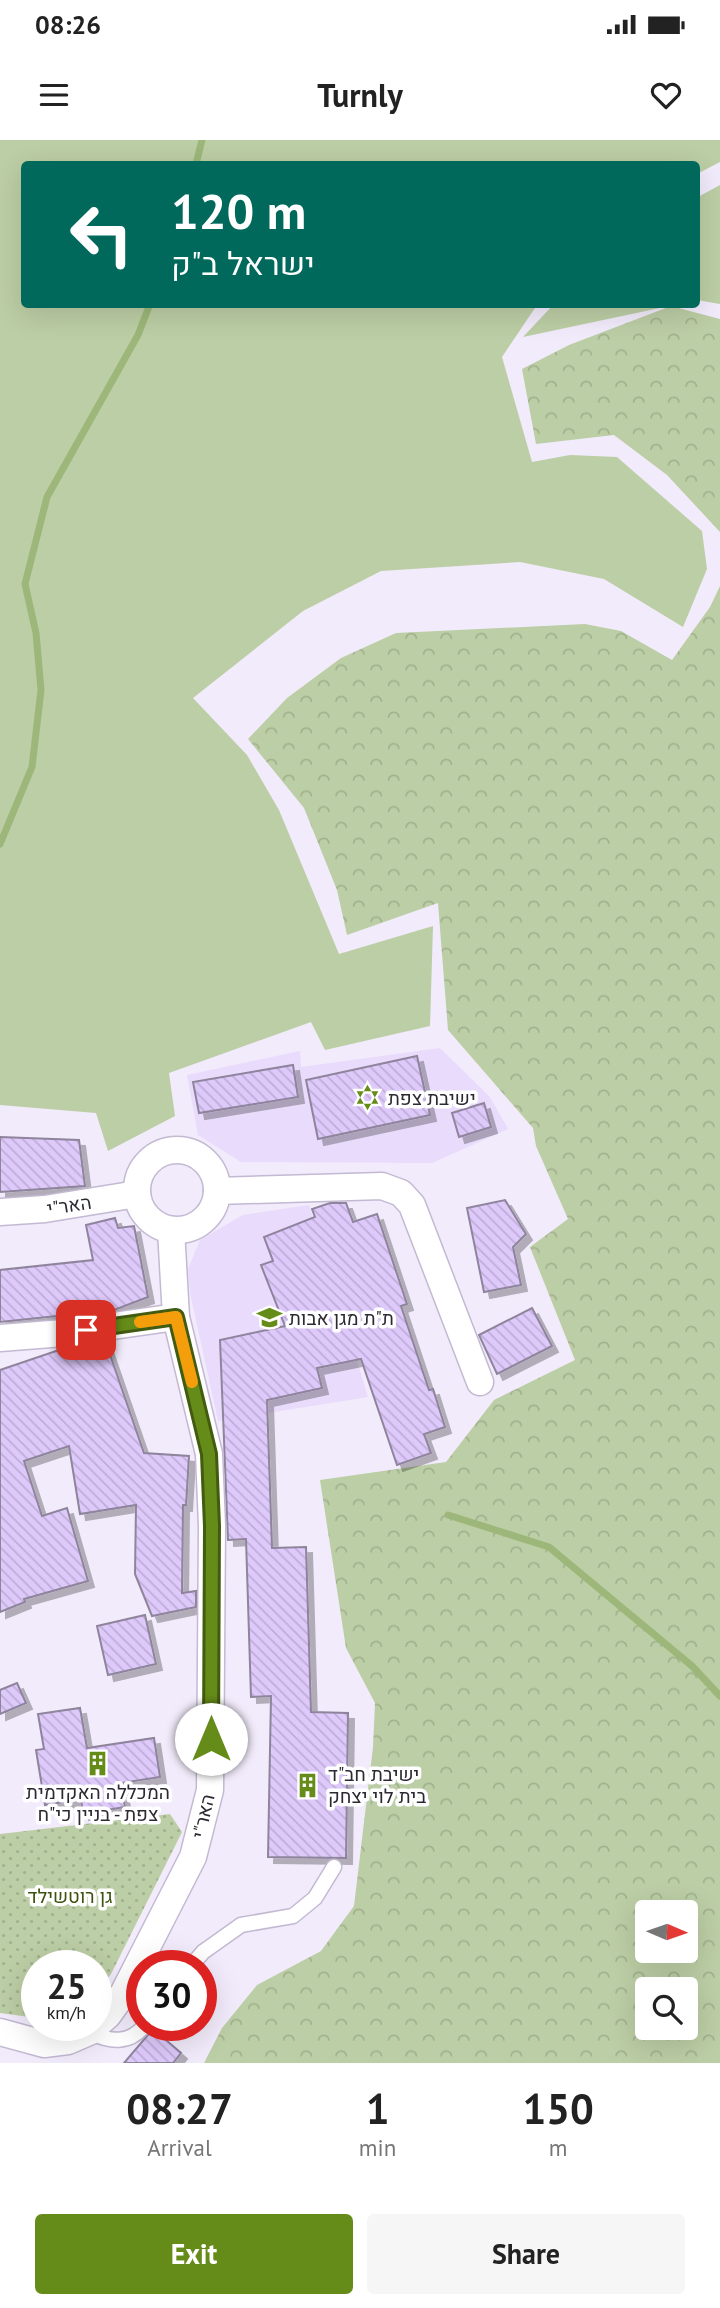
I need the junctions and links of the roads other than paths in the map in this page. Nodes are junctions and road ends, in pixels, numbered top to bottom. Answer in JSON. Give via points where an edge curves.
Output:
{"nodes":[{"id":1,"x":217,"y":1191,"type":"junction"},
{"id":2,"x":137,"y":1194,"type":"junction"},
{"id":3,"x":0,"y":1212,"type":"edge"},
{"id":4,"x":171,"y":1230,"type":"junction"},
{"id":5,"x":176,"y":1317,"type":"junction"},
{"id":6,"x":0,"y":1338,"type":"edge"},
{"id":7,"x":480,"y":1382,"type":"dead end"},
{"id":8,"x":334,"y":1867,"type":"dead end"},
{"id":9,"x":206,"y":1950,"type":"edge"},
{"id":10,"x":112,"y":2009,"type":"edge"},
{"id":11,"x":0,"y":2032,"type":"edge"},
{"id":12,"x":21,"y":2038,"type":"edge"},
{"id":13,"x":33,"y":2041,"type":"edge"},
{"id":14,"x":68,"y":2041,"type":"edge"}],
"edges":[{"from":1,"to":2,"type":"street","via":[[208,1165],[198,1156],[170,1150],[146,1164]]},
{"from":1,"to":4,"type":"street","via":[[208,1215],[198,1224]]},
{"from":1,"to":7,"type":"street","via":[[382,1186],[401,1193],[412,1205]]},
{"from":2,"to":3,"type":"street","name":"האר\"י"},
{"from":2,"to":4,"type":"street","via":[[149,1219]]},
{"from":4,"to":5,"type":"street","name":"האר\"י"},
{"from":5,"to":6,"type":"street"},
{"from":5,"to":10,"type":"street","name":"האר\"י","via":[[209,1454],[210,1790],[193,1857]]},
{"from":8,"to":9,"type":"lane","via":[[315,1898],[293,1916],[241,1925]]},
{"from":11,"to":12,"type":"street","name":"האר\"י"},
{"from":13,"to":14,"type":"street","name":"האר\"י"}]}
